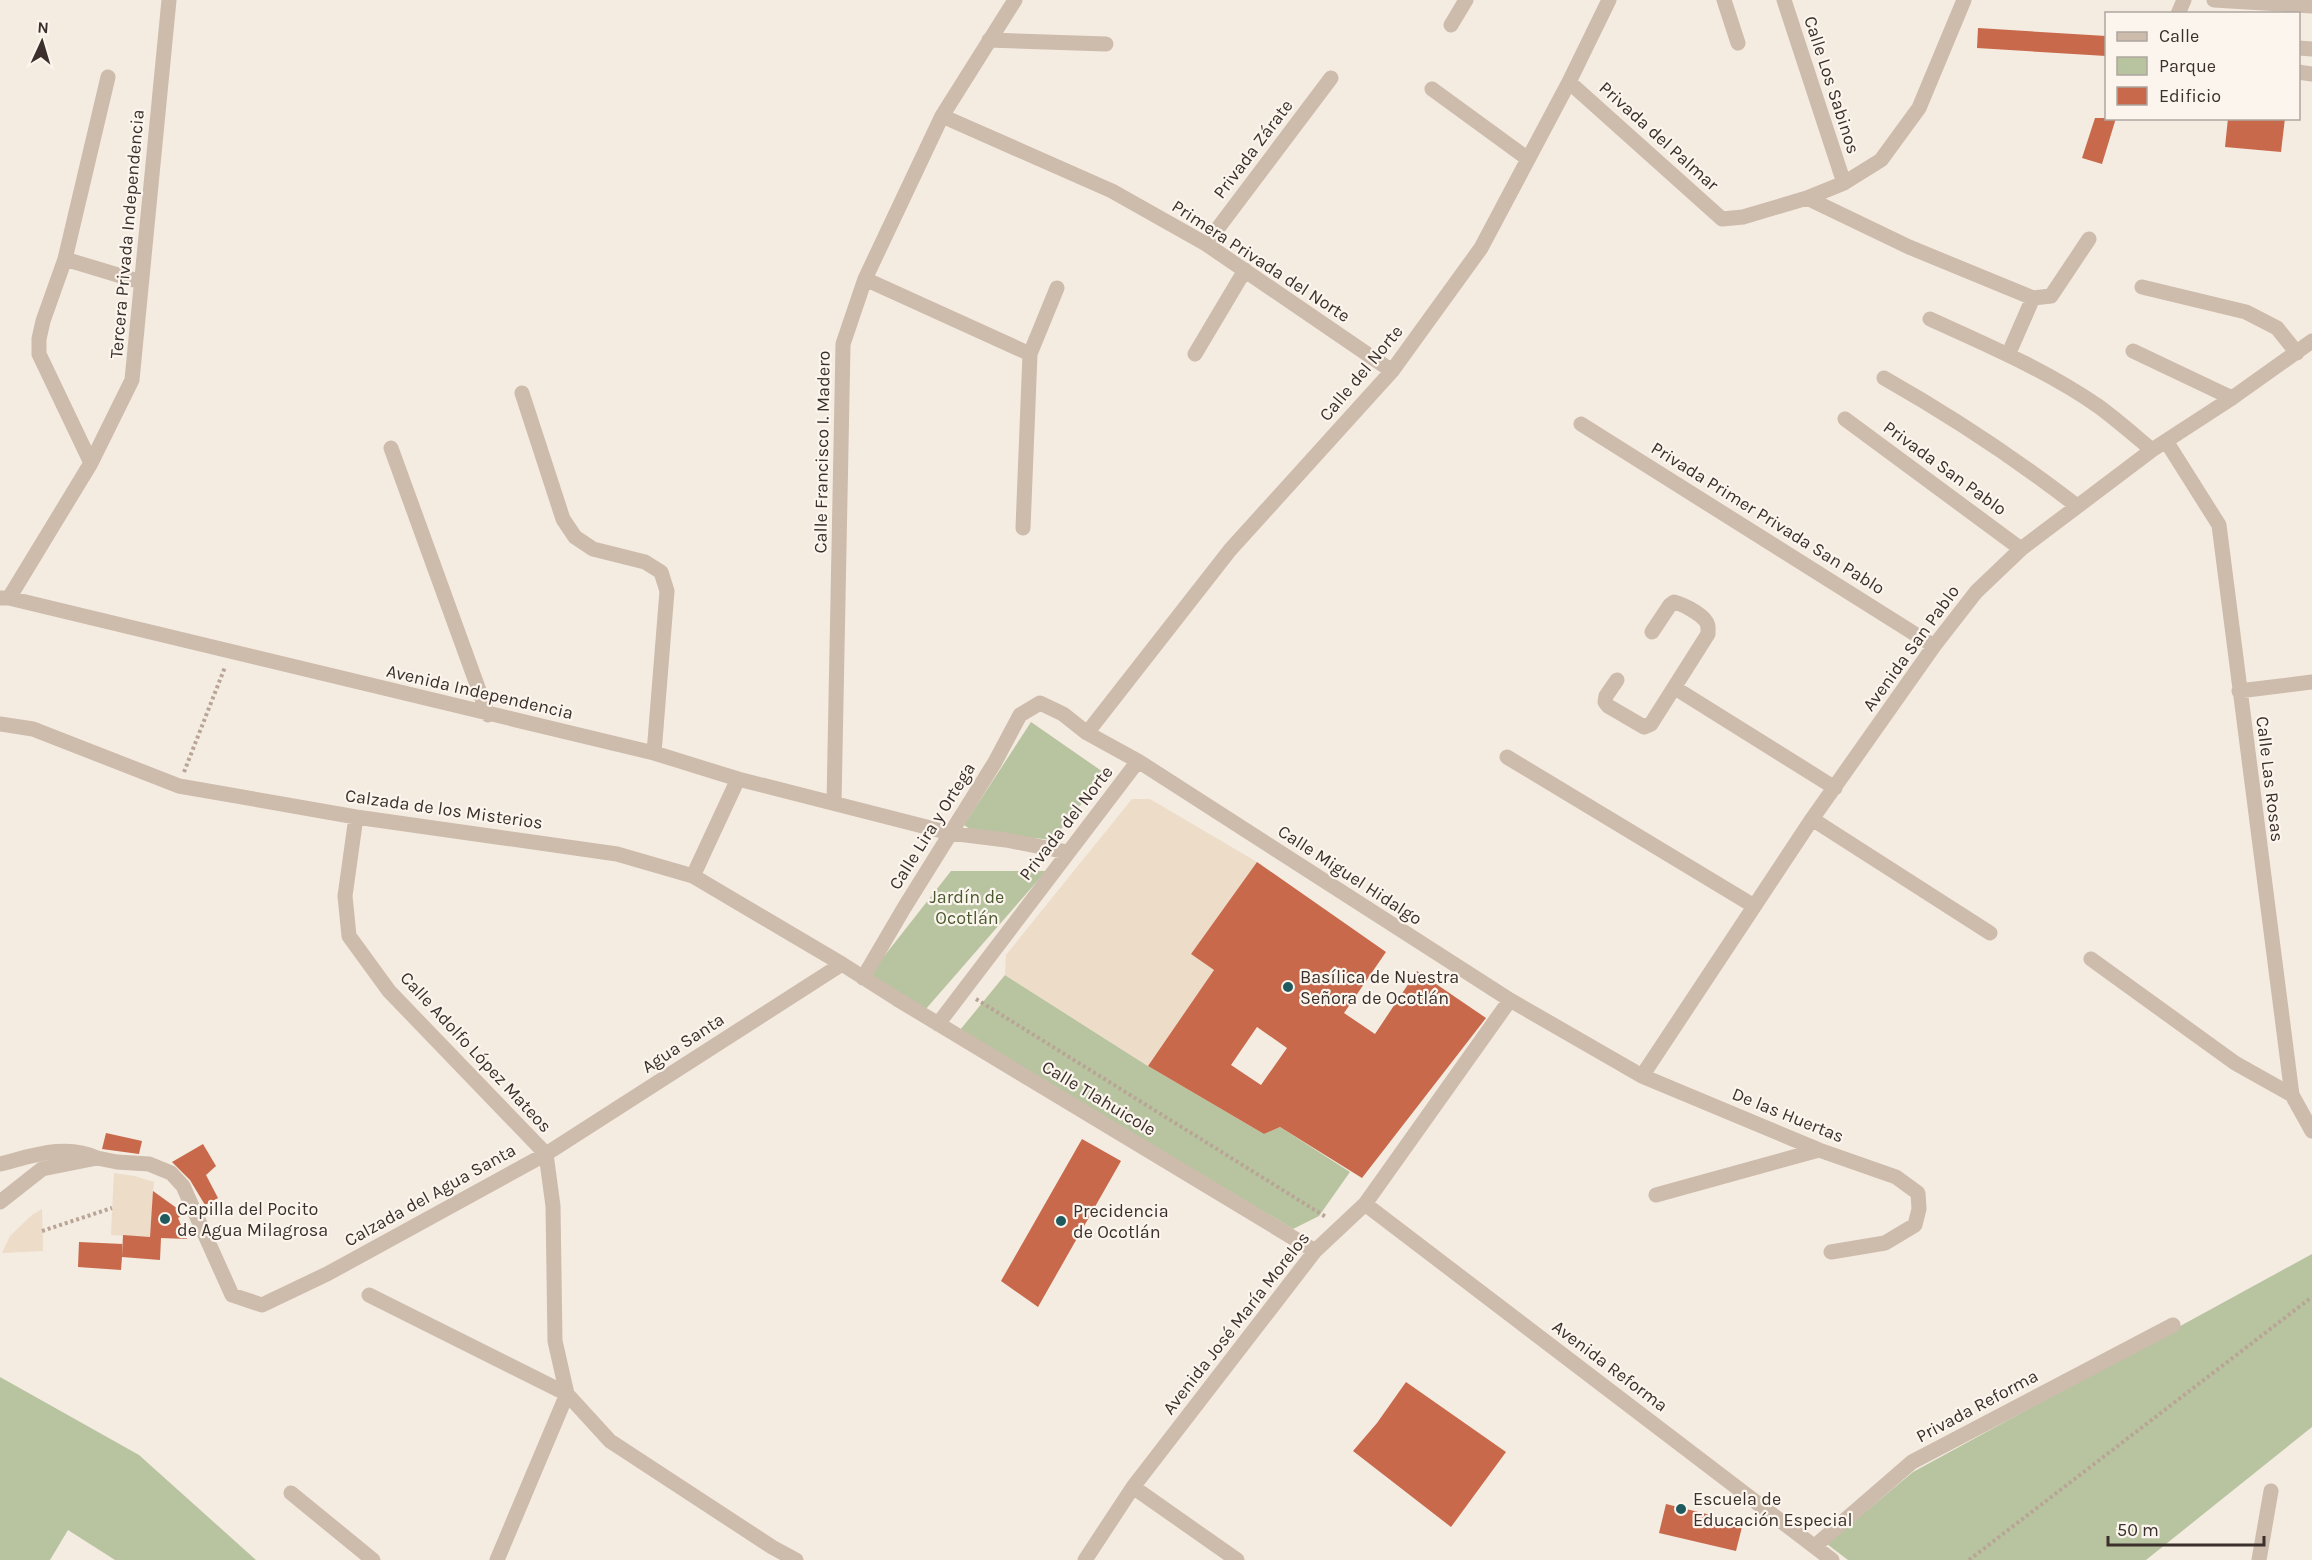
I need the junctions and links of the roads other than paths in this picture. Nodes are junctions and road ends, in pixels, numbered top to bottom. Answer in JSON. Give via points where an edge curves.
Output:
{"nodes":[{"id":1,"x":169,"y":0,"type":"edge"},
{"id":2,"x":1015,"y":0,"type":"edge"},
{"id":3,"x":1466,"y":0,"type":"edge"},
{"id":4,"x":1609,"y":0,"type":"edge"},
{"id":5,"x":1724,"y":0,"type":"edge"},
{"id":6,"x":1784,"y":0,"type":"edge"},
{"id":7,"x":1964,"y":0,"type":"edge"},
{"id":8,"x":2214,"y":0,"type":"edge"},
{"id":9,"x":2312,"y":6,"type":"edge"},
{"id":10,"x":1451,"y":25,"type":"dead end"},
{"id":11,"x":989,"y":40,"type":"junction"},
{"id":12,"x":1738,"y":43,"type":"dead end"},
{"id":13,"x":1106,"y":44,"type":"dead end"},
{"id":14,"x":108,"y":77,"type":"dead end"},
{"id":15,"x":1331,"y":78,"type":"dead end"},
{"id":16,"x":1569,"y":82,"type":"junction"},
{"id":17,"x":1432,"y":89,"type":"dead end"},
{"id":18,"x":942,"y":116,"type":"junction"},
{"id":19,"x":1528,"y":159,"type":"junction"},
{"id":20,"x":1844,"y":183,"type":"junction"},
{"id":21,"x":1807,"y":198,"type":"junction"},
{"id":22,"x":2089,"y":239,"type":"dead end"},
{"id":23,"x":1206,"y":244,"type":"junction"},
{"id":24,"x":65,"y":259,"type":"junction"},
{"id":25,"x":1245,"y":270,"type":"junction"},
{"id":26,"x":865,"y":279,"type":"junction"},
{"id":27,"x":141,"y":282,"type":"junction"},
{"id":28,"x":2142,"y":286,"type":"dead end"},
{"id":29,"x":1057,"y":288,"type":"dead end"},
{"id":30,"x":2033,"y":298,"type":"junction"},
{"id":31,"x":1929,"y":319,"type":"dead end"},
{"id":32,"x":2312,"y":341,"type":"edge"},
{"id":33,"x":2133,"y":351,"type":"dead end"},
{"id":34,"x":2297,"y":353,"type":"junction"},
{"id":35,"x":1030,"y":354,"type":"junction"},
{"id":36,"x":1195,"y":354,"type":"dead end"},
{"id":37,"x":2008,"y":355,"type":"junction"},
{"id":38,"x":1392,"y":371,"type":"junction"},
{"id":39,"x":1884,"y":378,"type":"dead end"},
{"id":40,"x":522,"y":393,"type":"dead end"},
{"id":41,"x":2232,"y":398,"type":"junction"},
{"id":42,"x":1845,"y":419,"type":"dead end"},
{"id":43,"x":1581,"y":424,"type":"dead end"},
{"id":44,"x":2166,"y":441,"type":"junction"},
{"id":45,"x":391,"y":448,"type":"dead end"},
{"id":46,"x":2152,"y":450,"type":"junction"},
{"id":47,"x":91,"y":464,"type":"junction"},
{"id":48,"x":2077,"y":506,"type":"junction"},
{"id":49,"x":1023,"y":528,"type":"dead end"},
{"id":50,"x":2021,"y":549,"type":"junction"},
{"id":51,"x":5,"y":598,"type":"edge"},
{"id":52,"x":1652,"y":632,"type":"dead end"},
{"id":53,"x":1934,"y":646,"type":"junction"},
{"id":54,"x":1617,"y":680,"type":"dead end"},
{"id":55,"x":2312,"y":682,"type":"edge"},
{"id":56,"x":1675,"y":688,"type":"junction"},
{"id":57,"x":2239,"y":692,"type":"junction"},
{"id":58,"x":1040,"y":703,"type":"joint"},
{"id":59,"x":488,"y":715,"type":"junction"},
{"id":60,"x":0,"y":724,"type":"edge"},
{"id":61,"x":1087,"y":733,"type":"junction"},
{"id":62,"x":654,"y":753,"type":"junction"},
{"id":63,"x":1507,"y":757,"type":"dead end"},
{"id":64,"x":1138,"y":761,"type":"junction"},
{"id":65,"x":738,"y":779,"type":"junction"},
{"id":66,"x":1835,"y":788,"type":"junction"},
{"id":67,"x":834,"y":803,"type":"junction"},
{"id":68,"x":356,"y":817,"type":"junction"},
{"id":69,"x":1812,"y":819,"type":"junction"},
{"id":70,"x":950,"y":833,"type":"junction"},
{"id":71,"x":1067,"y":852,"type":"junction"},
{"id":72,"x":693,"y":876,"type":"junction"},
{"id":73,"x":1754,"y":906,"type":"junction"},
{"id":74,"x":1990,"y":933,"type":"dead end"},
{"id":75,"x":2091,"y":959,"type":"dead end"},
{"id":76,"x":842,"y":964,"type":"junction"},
{"id":77,"x":863,"y":978,"type":"junction"},
{"id":78,"x":1510,"y":1000,"type":"junction"},
{"id":79,"x":938,"y":1024,"type":"junction"},
{"id":80,"x":1642,"y":1076,"type":"junction"},
{"id":81,"x":2292,"y":1095,"type":"junction"},
{"id":82,"x":2312,"y":1131,"type":"edge"},
{"id":83,"x":1819,"y":1150,"type":"junction"},
{"id":84,"x":546,"y":1154,"type":"junction"},
{"id":85,"x":97,"y":1158,"type":"junction"},
{"id":86,"x":0,"y":1164,"type":"edge"},
{"id":87,"x":1656,"y":1196,"type":"dead end"},
{"id":88,"x":0,"y":1202,"type":"edge"},
{"id":89,"x":1365,"y":1204,"type":"junction"},
{"id":90,"x":1315,"y":1251,"type":"junction"},
{"id":91,"x":1831,"y":1252,"type":"dead end"},
{"id":92,"x":369,"y":1295,"type":"dead end"},
{"id":93,"x":2173,"y":1325,"type":"dead end"},
{"id":94,"x":567,"y":1394,"type":"junction"},
{"id":95,"x":1134,"y":1487,"type":"junction"},
{"id":96,"x":2271,"y":1491,"type":"dead end"},
{"id":97,"x":291,"y":1493,"type":"dead end"},
{"id":98,"x":1815,"y":1546,"type":"junction"},
{"id":99,"x":373,"y":1560,"type":"edge"},
{"id":100,"x":497,"y":1560,"type":"edge"},
{"id":101,"x":796,"y":1560,"type":"edge"},
{"id":102,"x":1085,"y":1560,"type":"edge"},
{"id":103,"x":1238,"y":1560,"type":"edge"},
{"id":104,"x":1832,"y":1560,"type":"edge"},
{"id":105,"x":2259,"y":1560,"type":"edge"}],
"edges":[{"from":1,"to":27,"type":"street","name":"Tercera Privada Independencia"},
{"from":2,"to":11,"type":"street","name":"Calle Francisco I. Madero"},
{"from":3,"to":10,"type":"street"},
{"from":4,"to":16,"type":"street","name":"Calle del Norte"},
{"from":5,"to":12,"type":"street"},
{"from":6,"to":20,"type":"street","name":"Calle Los Sabinos"},
{"from":7,"to":20,"type":"street","via":[[1919,108],[1881,160]]},
{"from":8,"to":9,"type":"street"},
{"from":11,"to":13,"type":"street"},
{"from":11,"to":18,"type":"street","name":"Calle Francisco I. Madero"},
{"from":14,"to":24,"type":"street","name":"Tercera Privada Independencia"},
{"from":15,"to":23,"type":"street","name":"Privada Zárate"},
{"from":16,"to":19,"type":"street","name":"Calle del Norte"},
{"from":16,"to":21,"type":"street","name":"Privada del Palmar","via":[[1722,219],[1743,217]]},
{"from":17,"to":19,"type":"street"},
{"from":18,"to":23,"type":"street","name":"Primera Privada del Norte","via":[[1112,191]]},
{"from":18,"to":26,"type":"street","name":"Calle Francisco I. Madero"},
{"from":19,"to":38,"type":"street","name":"Calle del Norte","via":[[1481,248]]},
{"from":20,"to":21,"type":"street"},
{"from":21,"to":30,"type":"street","via":[[1909,247]]},
{"from":22,"to":30,"type":"street","via":[[2051,296]]},
{"from":23,"to":25,"type":"street","name":"Primera Privada del Norte"},
{"from":24,"to":27,"type":"street"},
{"from":24,"to":47,"type":"street","name":"Tercera Privada Independencia","via":[[43,321],[39,354]]},
{"from":25,"to":36,"type":"street"},
{"from":25,"to":38,"type":"street","name":"Primera Privada del Norte"},
{"from":26,"to":35,"type":"street"},
{"from":26,"to":67,"type":"street","name":"Calle Francisco I. Madero","via":[[843,344]]},
{"from":27,"to":47,"type":"street","name":"Tercera Privada Independencia","via":[[132,380]]},
{"from":28,"to":34,"type":"street","via":[[2246,312],[2277,328]]},
{"from":29,"to":35,"type":"street"},
{"from":30,"to":37,"type":"street"},
{"from":31,"to":37,"type":"street"},
{"from":32,"to":34,"type":"street","name":"Avenida San Pablo"},
{"from":33,"to":41,"type":"street"},
{"from":34,"to":41,"type":"street","name":"Avenida San Pablo"},
{"from":35,"to":49,"type":"street"},
{"from":37,"to":46,"type":"street","via":[[2098,406]]},
{"from":38,"to":61,"type":"street","name":"Calle del Norte","via":[[1230,550]]},
{"from":39,"to":48,"type":"street","via":[[1984,438]]},
{"from":40,"to":62,"type":"street","via":[[563,519],[574,537],[593,549],[645,562],[661,572],[667,591]]},
{"from":41,"to":44,"type":"street","name":"Avenida San Pablo"},
{"from":42,"to":50,"type":"street","name":"Privada San Pablo"},
{"from":43,"to":53,"type":"street","name":"Privada Primer Privada San Pablo"},
{"from":44,"to":46,"type":"street","name":"Avenida San Pablo"},
{"from":44,"to":57,"type":"street","name":"Calle Las Rosas","via":[[2219,525]]},
{"from":45,"to":59,"type":"street"},
{"from":46,"to":48,"type":"street","name":"Avenida San Pablo"},
{"from":47,"to":51,"type":"street","name":"Tercera Privada Independencia"},
{"from":48,"to":50,"type":"street","name":"Avenida San Pablo"},
{"from":50,"to":53,"type":"street","name":"Avenida San Pablo","via":[[1976,591]]},
{"from":51,"to":59,"type":"street","name":"Avenida Independencia"},
{"from":52,"to":56,"type":"street","via":[[1674,602],[1706,620],[1708,634]]},
{"from":53,"to":66,"type":"street","name":"Avenida San Pablo"},
{"from":54,"to":56,"type":"street","via":[[1605,702],[1644,727]]},
{"from":55,"to":57,"type":"street"},
{"from":56,"to":66,"type":"street"},
{"from":57,"to":81,"type":"street","name":"Calle Las Rosas"},
{"from":58,"to":61,"type":"street","name":"Calle Miguel Hidalgo"},
{"from":58,"to":70,"type":"street","name":"Calle Lira y Ortega","via":[[1020,716]]},
{"from":59,"to":62,"type":"street","name":"Avenida Independencia"},
{"from":60,"to":68,"type":"street","name":"Calzada de los Misterios","via":[[33,729],[179,786]]},
{"from":61,"to":64,"type":"street","name":"Calle Miguel Hidalgo"},
{"from":62,"to":65,"type":"street","name":"Avenida Independencia"},
{"from":63,"to":73,"type":"street"},
{"from":64,"to":71,"type":"street","name":"Privada del Norte"},
{"from":64,"to":78,"type":"street","name":"Calle Miguel Hidalgo"},
{"from":65,"to":67,"type":"street","name":"Avenida Independencia"},
{"from":65,"to":72,"type":"street"},
{"from":66,"to":69,"type":"street","name":"Avenida San Pablo"},
{"from":67,"to":70,"type":"street","name":"Avenida Independencia"},
{"from":68,"to":72,"type":"street","name":"Calzada de los Misterios","via":[[617,854]]},
{"from":68,"to":84,"type":"street","name":"Calle Adolfo López Mateos","via":[[345,896],[349,936],[389,991]]},
{"from":69,"to":73,"type":"street","name":"Avenida San Pablo"},
{"from":69,"to":74,"type":"street"},
{"from":70,"to":71,"type":"street","name":"Avenida Independencia"},
{"from":70,"to":77,"type":"street","name":"Calle Lira y Ortega"},
{"from":71,"to":79,"type":"street","name":"Privada del Norte"},
{"from":72,"to":76,"type":"street","name":"Calzada de los Misterios"},
{"from":73,"to":80,"type":"street","name":"Avenida San Pablo"},
{"from":75,"to":81,"type":"street","via":[[2235,1063]]},
{"from":76,"to":77,"type":"street","name":"Calzada de los Misterios"},
{"from":76,"to":84,"type":"street","name":"Agua Santa"},
{"from":77,"to":79,"type":"street","name":"Calle Tlahuicole"},
{"from":78,"to":80,"type":"street","name":"Calle Miguel Hidalgo"},
{"from":78,"to":89,"type":"street","name":"Avenida José María Morelos"},
{"from":79,"to":90,"type":"street","name":"Calle Tlahuicole"},
{"from":80,"to":83,"type":"street","name":"De las Huertas"},
{"from":81,"to":82,"type":"street","name":"Calle Las Rosas"},
{"from":83,"to":87,"type":"street"},
{"from":83,"to":91,"type":"street","name":"De las Huertas","via":[[1896,1177],[1918,1193],[1915,1225],[1885,1243]]},
{"from":84,"to":85,"type":"street","name":"Calzada del Agua Santa","via":[[327,1274],[262,1305],[232,1295],[183,1186],[171,1173],[149,1164]]},
{"from":84,"to":94,"type":"street","name":"Calle Adolfo López Mateos","via":[[553,1206],[555,1341]]},
{"from":85,"to":86,"type":"street","via":[[69,1150]]},
{"from":85,"to":88,"type":"street","name":"Calzada del Agua Santa","via":[[42,1169]]},
{"from":89,"to":90,"type":"street","name":"Avenida José María Morelos"},
{"from":89,"to":98,"type":"street","name":"Avenida Reforma"},
{"from":90,"to":95,"type":"street","name":"Avenida José María Morelos"},
{"from":92,"to":94,"type":"street","name":"Calle Adolfo López Mateos"},
{"from":93,"to":98,"type":"street","name":"Privada Reforma","via":[[1912,1462]]},
{"from":94,"to":100,"type":"street"},
{"from":94,"to":101,"type":"street","name":"Calle Adolfo López Mateos","via":[[610,1441]]},
{"from":95,"to":102,"type":"street","name":"Avenida José María Morelos"},
{"from":95,"to":103,"type":"street"},
{"from":96,"to":105,"type":"street"},
{"from":97,"to":99,"type":"street"},
{"from":98,"to":104,"type":"street","name":"Avenida Reforma"}]}
